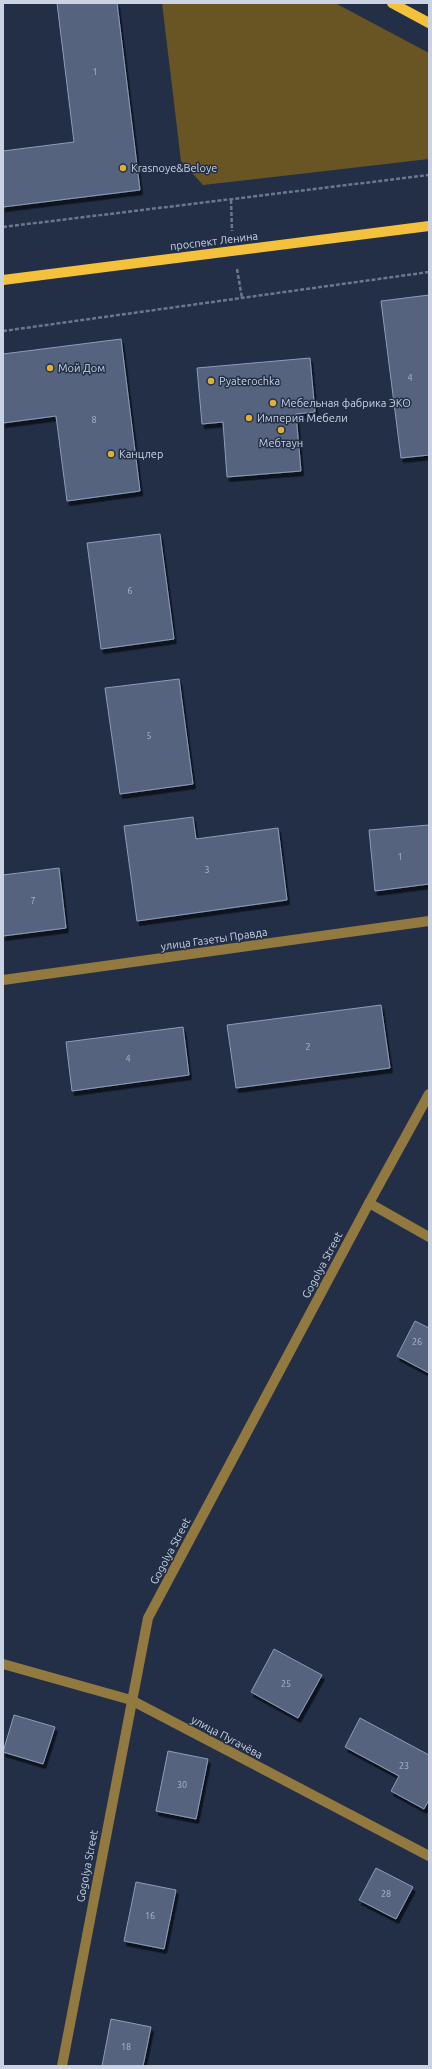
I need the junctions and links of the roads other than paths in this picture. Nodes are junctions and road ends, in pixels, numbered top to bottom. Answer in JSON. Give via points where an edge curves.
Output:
{"nodes":[{"id":1,"x":392,"y":3,"type":"edge"},
{"id":2,"x":429,"y":23,"type":"edge"},
{"id":3,"x":429,"y":226,"type":"edge"},
{"id":4,"x":3,"y":280,"type":"edge"},
{"id":5,"x":429,"y":921,"type":"edge"},
{"id":6,"x":3,"y":980,"type":"edge"},
{"id":7,"x":429,"y":1094,"type":"edge"},
{"id":8,"x":369,"y":1203,"type":"junction"},
{"id":9,"x":429,"y":1237,"type":"edge"},
{"id":10,"x":3,"y":1664,"type":"edge"},
{"id":11,"x":131,"y":1700,"type":"junction"},
{"id":12,"x":429,"y":1856,"type":"edge"},
{"id":13,"x":62,"y":2066,"type":"edge"}],
"edges":[{"from":1,"to":2,"type":"main road"},
{"from":3,"to":4,"type":"main road","name":"проспект Ленина"},
{"from":5,"to":6,"type":"street","name":"улица Газеты Правда"},
{"from":7,"to":8,"type":"street","name":"Gogolya Street"},
{"from":8,"to":9,"type":"street"},
{"from":8,"to":11,"type":"street","name":"Gogolya Street","via":[[148,1618]]},
{"from":10,"to":11,"type":"street","name":"улица Пугачёва"},
{"from":11,"to":12,"type":"street","name":"улица Пугачёва"},
{"from":11,"to":13,"type":"street","name":"Gogolya Street"}]}
